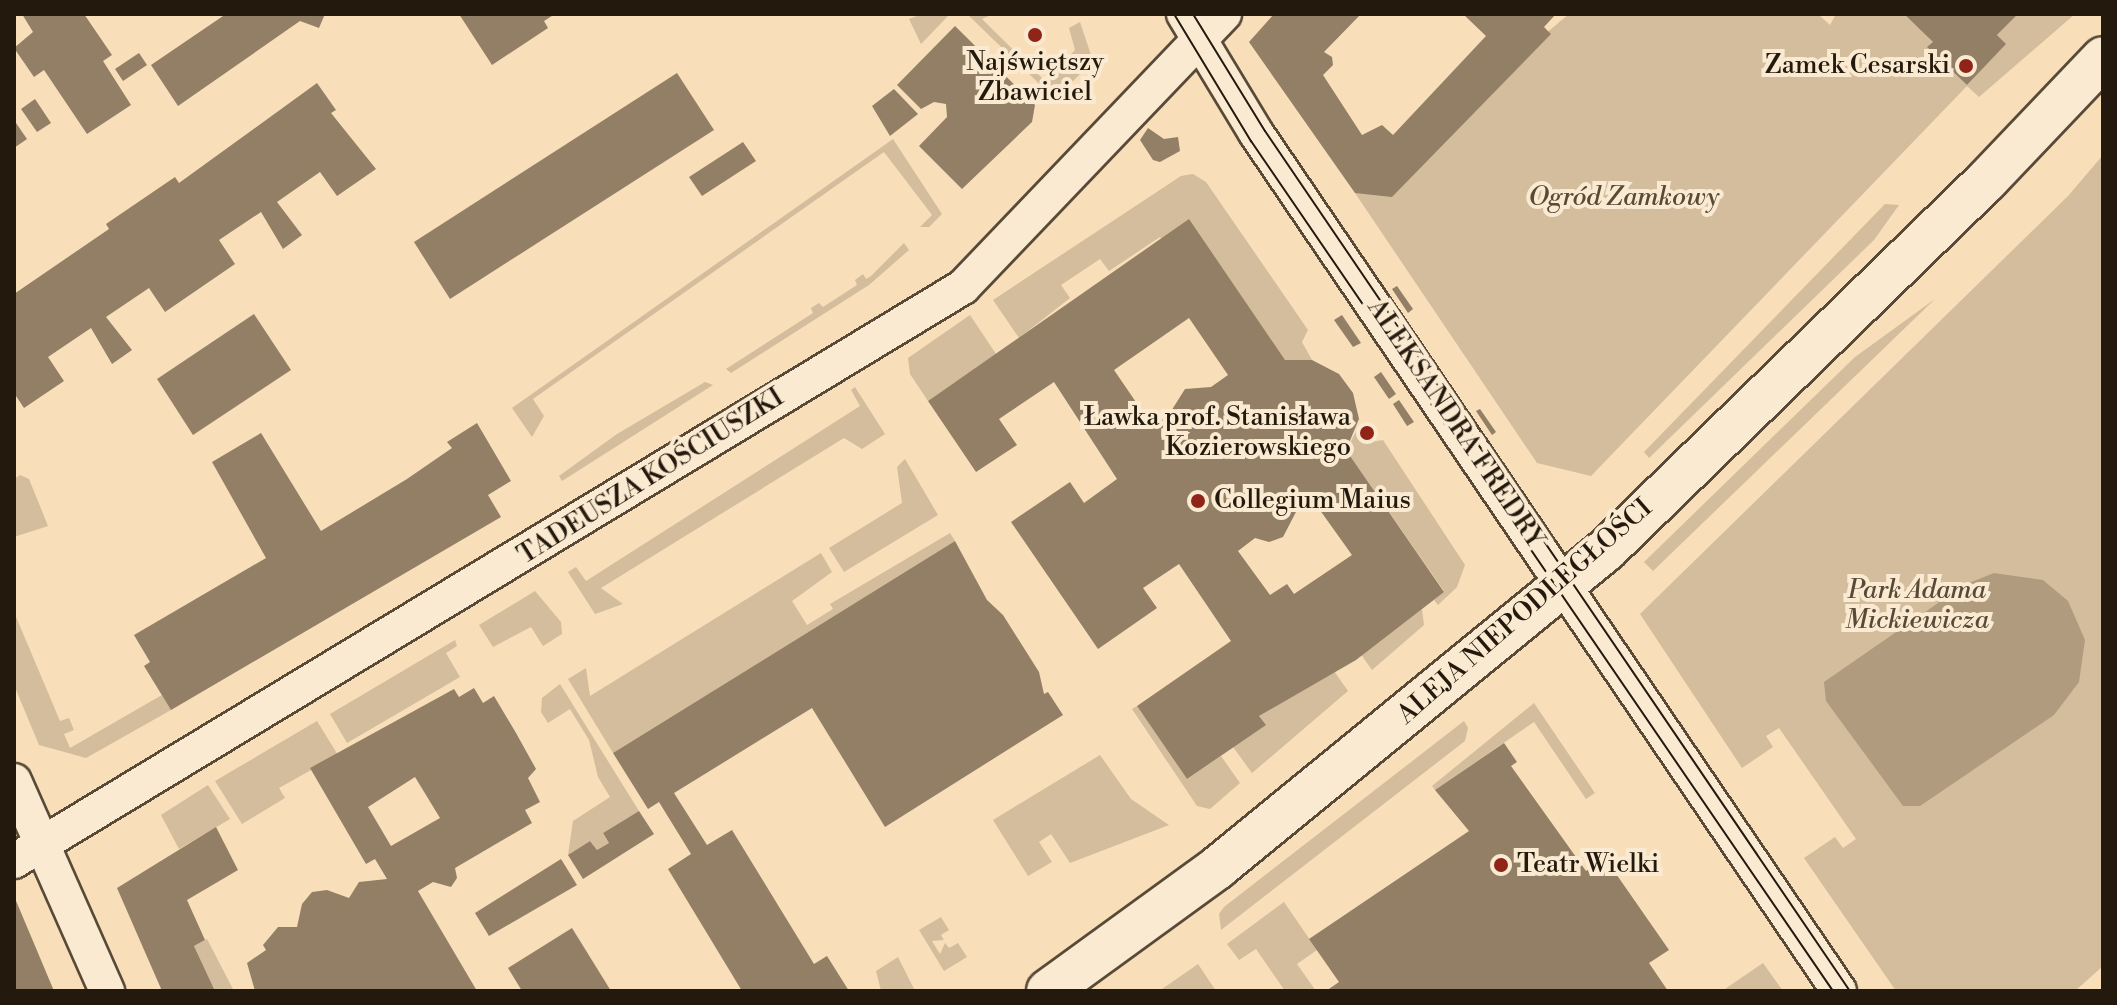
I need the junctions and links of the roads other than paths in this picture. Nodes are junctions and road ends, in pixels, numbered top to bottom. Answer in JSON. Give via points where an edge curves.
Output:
{"nodes":[{"id":1,"x":1224,"y":14,"type":"edge"},
{"id":2,"x":1191,"y":28,"type":"edge"},
{"id":3,"x":2103,"y":58,"type":"edge"},
{"id":4,"x":1564,"y":585,"type":"junction"},
{"id":5,"x":14,"y":781,"type":"edge"},
{"id":6,"x":28,"y":852,"type":"edge"},
{"id":7,"x":107,"y":991,"type":"edge"},
{"id":8,"x":1048,"y":991,"type":"edge"},
{"id":9,"x":1839,"y":991,"type":"edge"}],
"edges":[{"from":1,"to":2,"type":"street","name":"TADEUSZA KOŚCIUSZKI"},
{"from":2,"to":4,"type":"street","name":"ALEKSANDRA FREDRY"},
{"from":2,"to":6,"type":"street","name":"TADEUSZA KOŚCIUSZKI","via":[[963,287],[576,526]]},
{"from":3,"to":4,"type":"street","name":"ALEJA NIEPODLEGŁOŚCI","via":[[1883,283]]},
{"from":4,"to":8,"type":"street","name":"ALEJA NIEPODLEGŁOŚCI","via":[[1217,868]]},
{"from":4,"to":9,"type":"street","name":"ALEKSANDRA FREDRY"},
{"from":5,"to":6,"type":"street"},
{"from":6,"to":7,"type":"street"}]}
